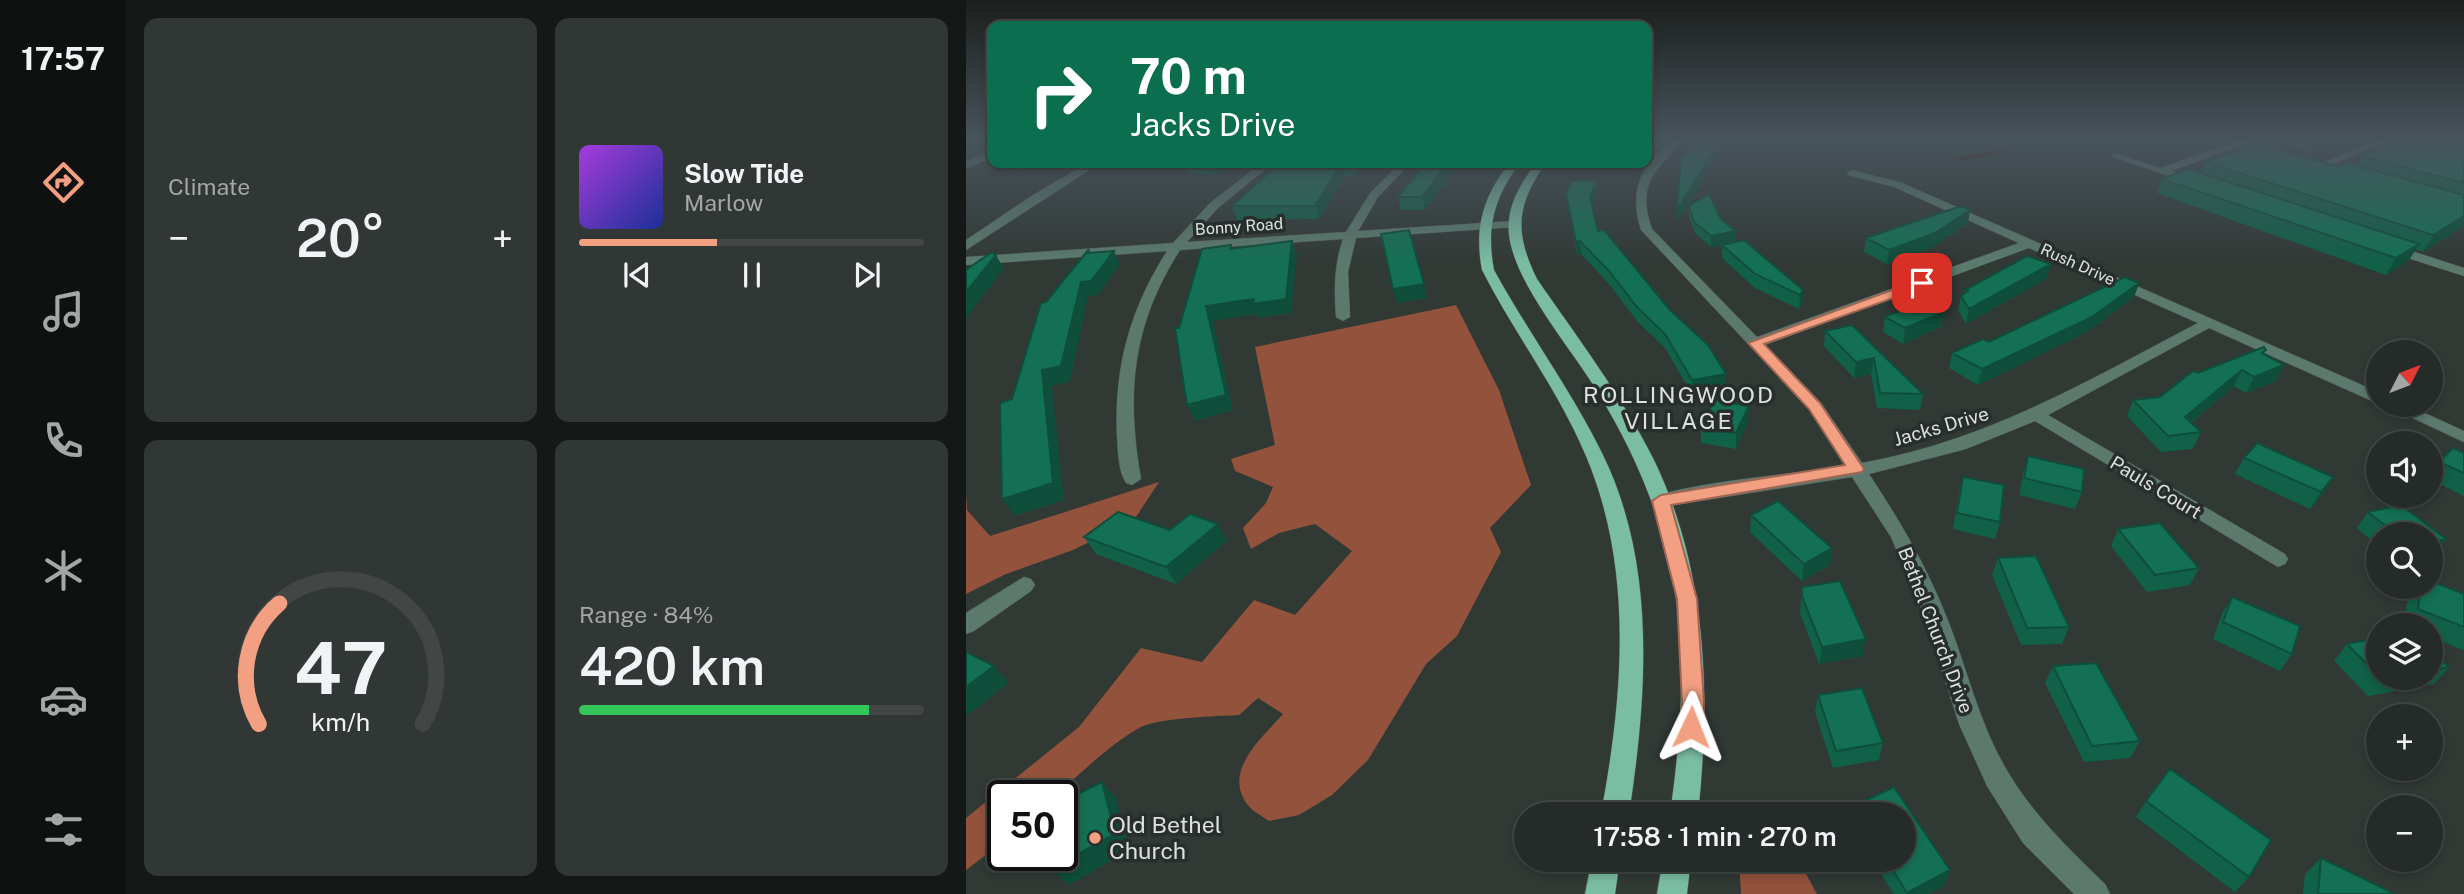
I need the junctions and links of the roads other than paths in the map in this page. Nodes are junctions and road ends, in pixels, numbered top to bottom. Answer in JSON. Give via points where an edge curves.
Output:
{"nodes":[{"id":1,"x":1065,"y":181,"type":"edge"},
{"id":2,"x":1246,"y":181,"type":"edge"},
{"id":3,"x":1389,"y":181,"type":"edge"},
{"id":4,"x":1501,"y":181,"type":"edge"},
{"id":5,"x":1529,"y":181,"type":"edge"},
{"id":6,"x":1645,"y":181,"type":"edge"},
{"id":7,"x":1882,"y":181,"type":"edge"},
{"id":8,"x":2191,"y":181,"type":"edge"},
{"id":9,"x":2213,"y":188,"type":"edge"},
{"id":10,"x":1514,"y":224,"type":"junction"},
{"id":11,"x":1484,"y":226,"type":"junction"},
{"id":12,"x":1350,"y":235,"type":"junction"},
{"id":13,"x":2029,"y":243,"type":"junction"},
{"id":14,"x":2382,"y":245,"type":"edge"},
{"id":15,"x":966,"y":246,"type":"edge"},
{"id":16,"x":1179,"y":246,"type":"junction"},
{"id":17,"x":966,"y":261,"type":"edge"},
{"id":18,"x":2463,"y":271,"type":"edge"},
{"id":19,"x":1343,"y":317,"type":"dead end"},
{"id":20,"x":2209,"y":323,"type":"junction"},
{"id":21,"x":1755,"y":343,"type":"junction"},
{"id":22,"x":2366,"y":393,"type":"edge"},
{"id":23,"x":2035,"y":414,"type":"junction"},
{"id":24,"x":2421,"y":417,"type":"edge"},
{"id":25,"x":2464,"y":436,"type":"edge"},
{"id":26,"x":1856,"y":469,"type":"junction"},
{"id":27,"x":1132,"y":479,"type":"dead end"},
{"id":28,"x":1661,"y":501,"type":"junction"},
{"id":29,"x":2277,"y":559,"type":"dead end"},
{"id":30,"x":1024,"y":585,"type":"dead end"},
{"id":31,"x":966,"y":625,"type":"edge"},
{"id":32,"x":1616,"y":802,"type":"edge"},
{"id":33,"x":1685,"y":802,"type":"edge"},
{"id":34,"x":1604,"y":872,"type":"edge"},
{"id":35,"x":1675,"y":872,"type":"edge"},
{"id":36,"x":1600,"y":894,"type":"edge"},
{"id":37,"x":1672,"y":894,"type":"edge"},
{"id":38,"x":2095,"y":894,"type":"edge"}],
"edges":[{"from":1,"to":15,"type":"street"},
{"from":2,"to":16,"type":"street","via":[[1203,216]]},
{"from":3,"to":12,"type":"street","via":[[1370,200]]},
{"from":4,"to":11,"type":"main road"},
{"from":5,"to":10,"type":"main road"},
{"from":6,"to":21,"type":"street","name":"Bethel Church Drive","via":[[1641,216],[1658,244]]},
{"from":7,"to":13,"type":"street","name":"Rush Drive"},
{"from":8,"to":9,"type":"street"},
{"from":10,"to":11,"type":"street","name":"Bonny Road"},
{"from":10,"to":28,"type":"main road","via":[[1518,257],[1627,426]]},
{"from":11,"to":12,"type":"street","name":"Bonny Road"},
{"from":11,"to":32,"type":"main road","via":[[1488,270],[1594,455],[1617,522],[1631,629],[1630,690]]},
{"from":12,"to":16,"type":"street","name":"Bonny Road"},
{"from":12,"to":19,"type":"street","via":[[1340,274]]},
{"from":13,"to":20,"type":"street","name":"Rush Drive"},
{"from":13,"to":21,"type":"street"},
{"from":14,"to":18,"type":"street"},
{"from":16,"to":17,"type":"street","name":"Bonny Road"},
{"from":16,"to":27,"type":"street","via":[[1150,290],[1127,354],[1123,403]]},
{"from":20,"to":22,"type":"street","name":"Rush Drive"},
{"from":20,"to":23,"type":"street","name":"Jacks Drive"},
{"from":21,"to":26,"type":"street","name":"Bethel Church Drive","via":[[1815,407]]},
{"from":23,"to":26,"type":"street","name":"Jacks Drive","via":[[1959,445]]},
{"from":23,"to":29,"type":"street","name":"Pauls Court"},
{"from":24,"to":25,"type":"street"},
{"from":26,"to":28,"type":"street","name":"Jacks Drive"},
{"from":26,"to":38,"type":"street","name":"Bethel Church Drive","via":[[1900,536],[1936,618],[1971,724],[1996,777],[2033,833]]},
{"from":28,"to":33,"type":"main road","via":[[1687,599],[1693,702]]},
{"from":30,"to":31,"type":"street"},
{"from":34,"to":36,"type":"main road"},
{"from":35,"to":37,"type":"main road"}]}
